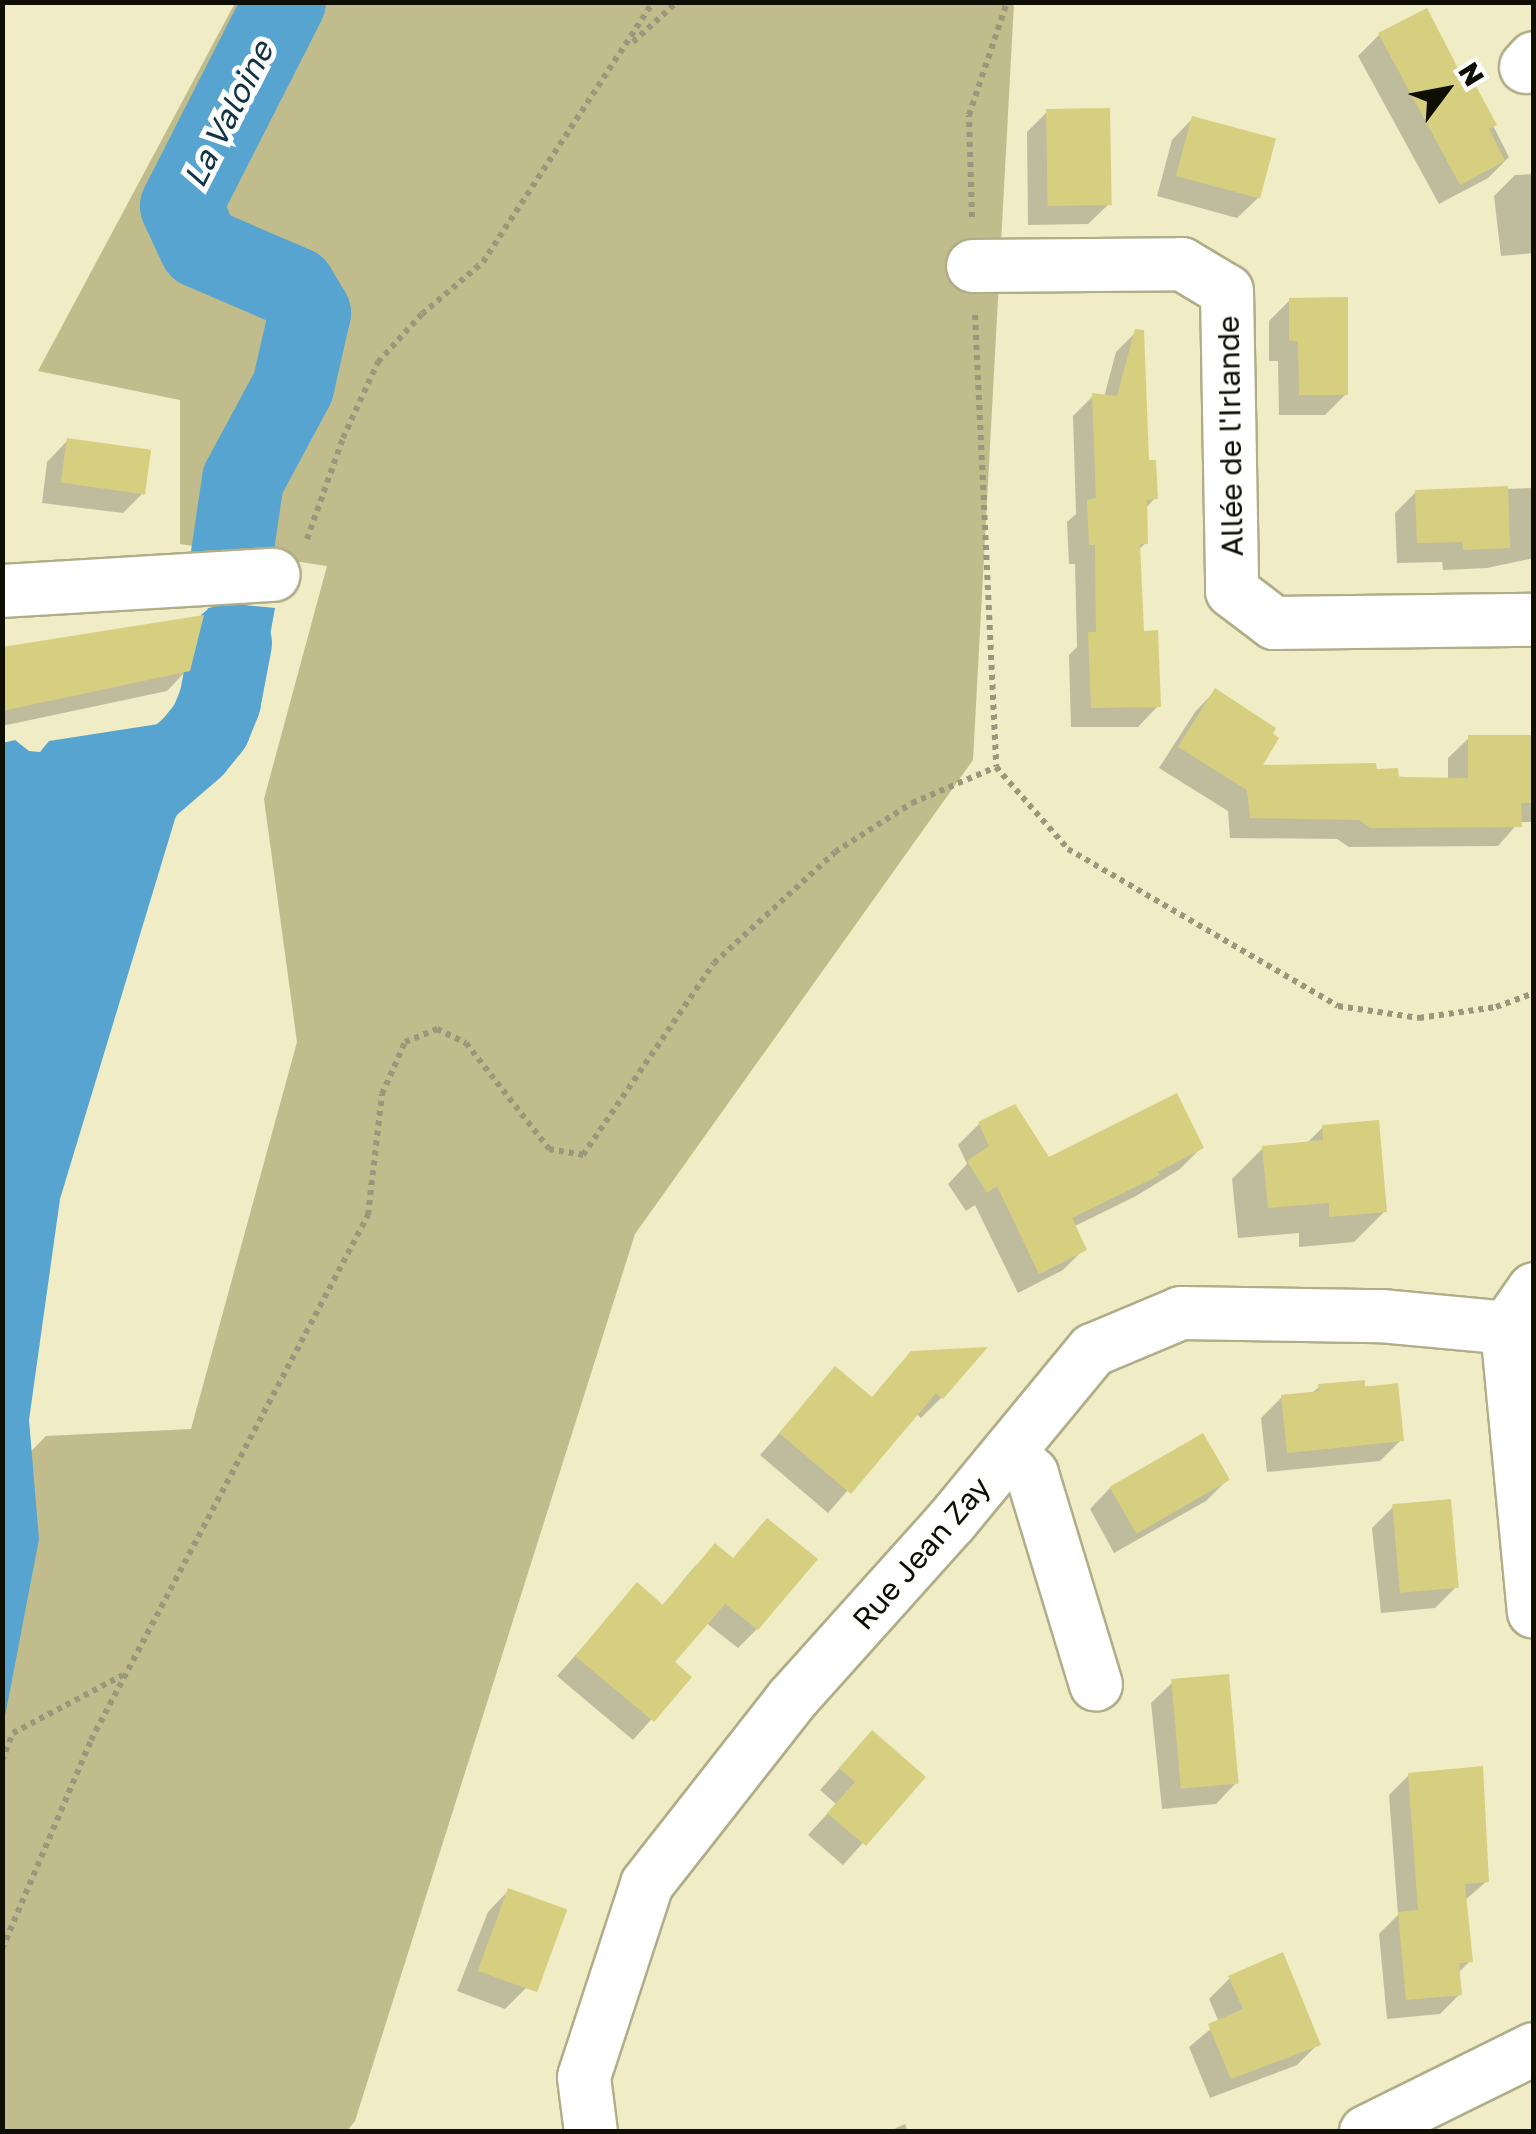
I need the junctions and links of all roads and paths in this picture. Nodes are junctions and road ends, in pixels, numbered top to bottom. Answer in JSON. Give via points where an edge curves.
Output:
{"nodes":[{"id":1,"x":653,"y":2,"type":"edge"},
{"id":2,"x":677,"y":2,"type":"edge"},
{"id":3,"x":1007,"y":2,"type":"edge"},
{"id":4,"x":626,"y":48,"type":"junction"},
{"id":5,"x":973,"y":266,"type":"junction"},
{"id":6,"x":274,"y":575,"type":"joint"},
{"id":7,"x":2,"y":591,"type":"edge"},
{"id":8,"x":1534,"y":620,"type":"edge"},
{"id":9,"x":996,"y":767,"type":"junction"},
{"id":10,"x":1534,"y":993,"type":"edge"},
{"id":11,"x":1520,"y":1309,"type":"edge"},
{"id":12,"x":1008,"y":1453,"type":"junction"},
{"id":13,"x":1534,"y":1612,"type":"edge"},
{"id":14,"x":126,"y":1674,"type":"junction"},
{"id":15,"x":1096,"y":1684,"type":"dead end"},
{"id":16,"x":2,"y":1762,"type":"edge"},
{"id":17,"x":2,"y":1949,"type":"edge"},
{"id":18,"x":1534,"y":2050,"type":"edge"},
{"id":19,"x":591,"y":2132,"type":"edge"},
{"id":20,"x":1366,"y":2132,"type":"edge"}],
"edges":[{"from":1,"to":4,"type":"path"},
{"from":2,"to":4,"type":"path"},
{"from":3,"to":5,"type":"path","via":[[969,116]]},
{"from":4,"to":6,"type":"path","via":[[483,262],[378,362],[307,541],[296,561]]},
{"from":5,"to":8,"type":"street","name":"Allée de l'Irlande","via":[[1182,264],[1227,291],[1232,591],[1274,623]]},
{"from":5,"to":9,"type":"path"},
{"from":6,"to":7,"type":"street"},
{"from":9,"to":10,"type":"path","via":[[1068,849],[1338,1006],[1419,1018],[1496,1007]]},
{"from":9,"to":14,"type":"path","via":[[912,803],[835,852],[714,963],[583,1154],[548,1149],[466,1043],[436,1029],[405,1042],[382,1094],[368,1215]]},
{"from":11,"to":12,"type":"street","name":"Rue Jean Zay","via":[[1381,1316],[1181,1313],[1093,1350]]},
{"from":11,"to":13,"type":"street"},
{"from":12,"to":15,"type":"street","via":[[1032,1474]]},
{"from":12,"to":19,"type":"street","name":"Rue Jean Zay","via":[[792,1699],[647,1884],[584,2077]]},
{"from":14,"to":16,"type":"path","via":[[13,1733]]},
{"from":14,"to":17,"type":"path"},
{"from":18,"to":20,"type":"street"}]}
